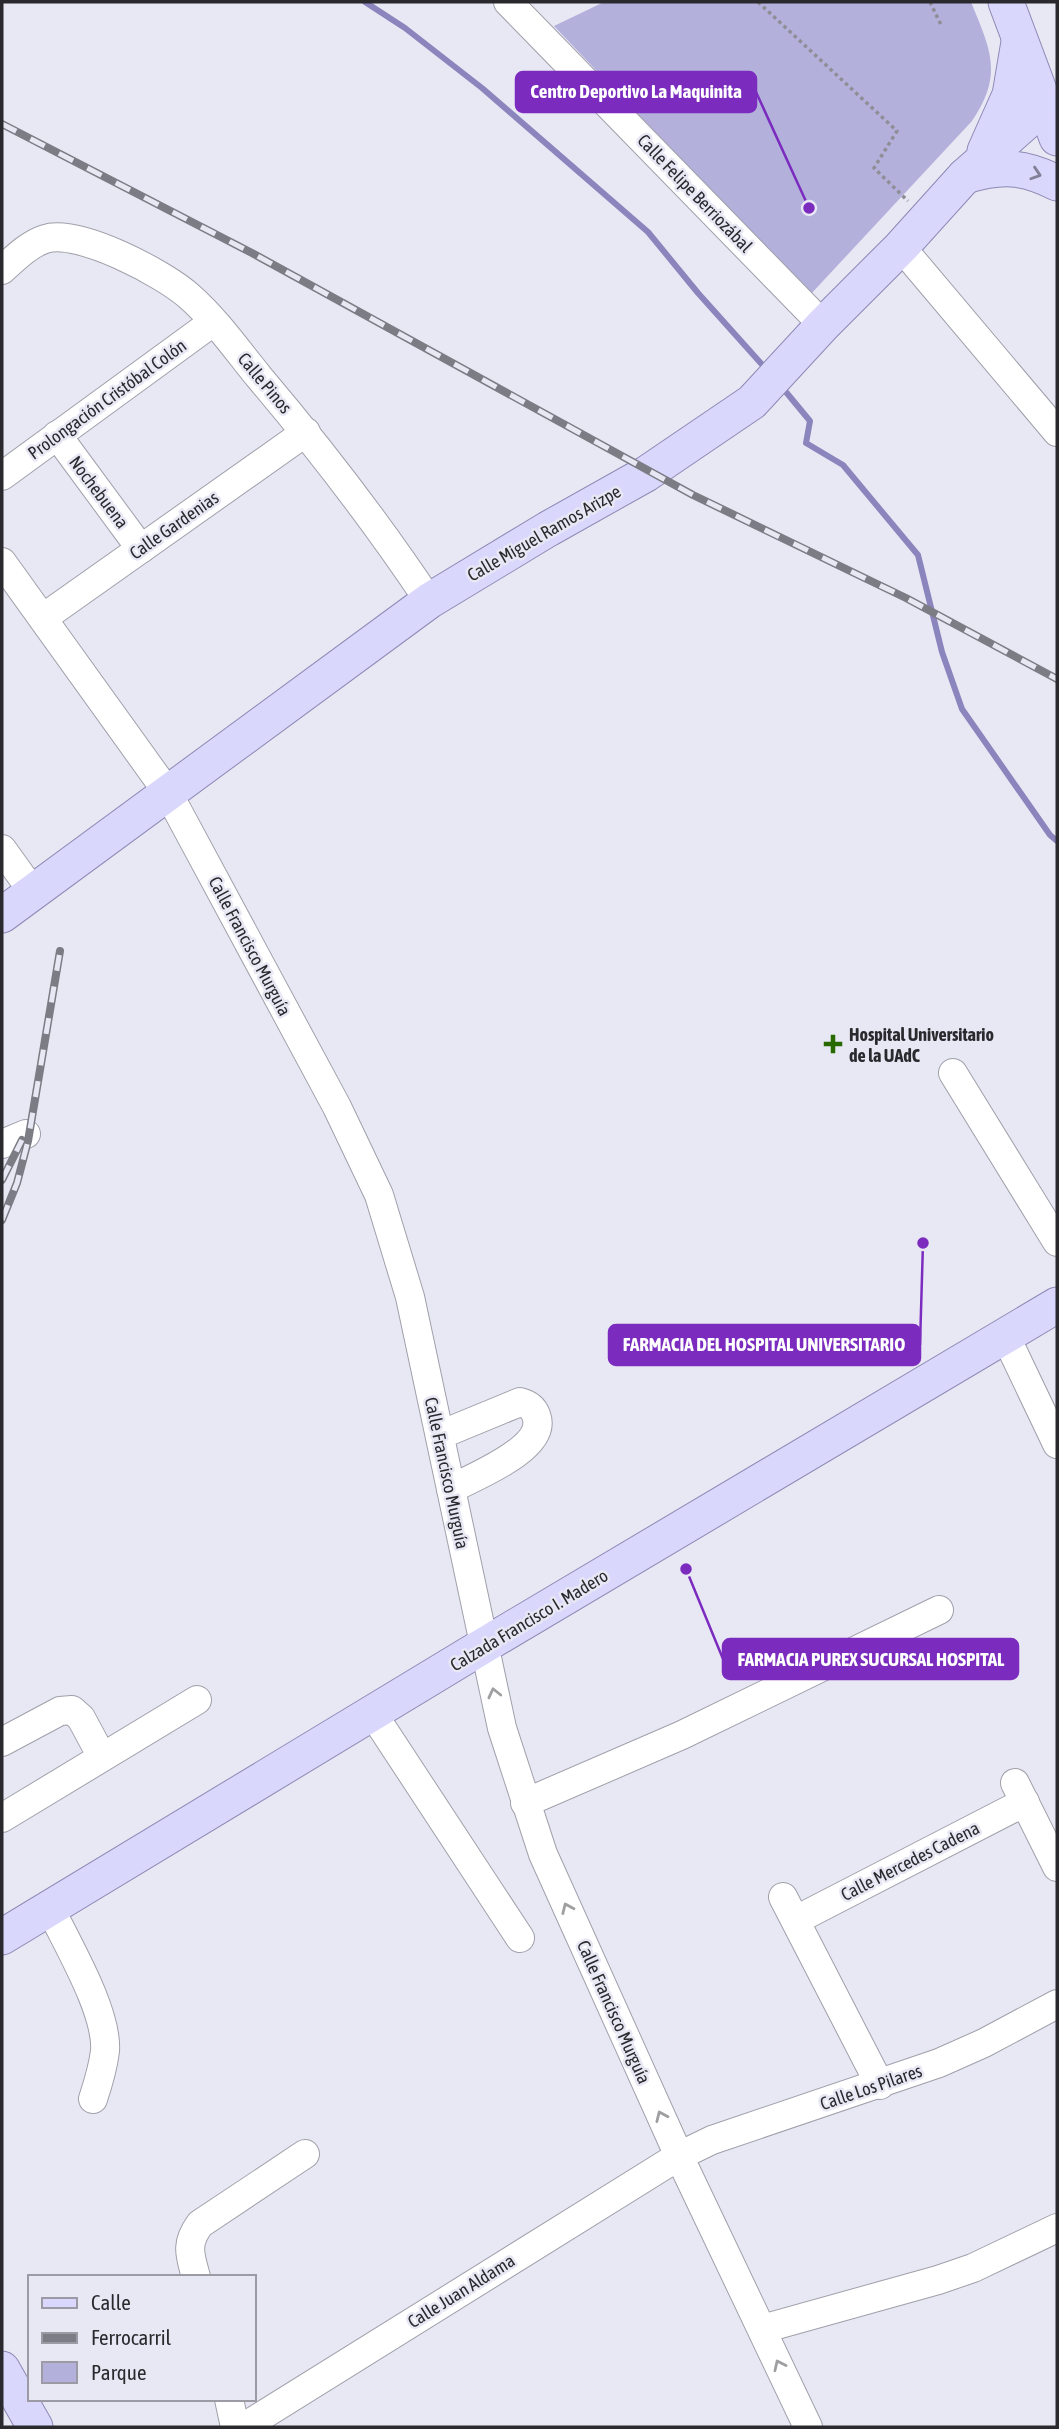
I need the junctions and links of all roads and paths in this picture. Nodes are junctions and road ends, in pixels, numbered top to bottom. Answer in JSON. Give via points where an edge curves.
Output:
{"nodes":[{"id":1,"x":508,"y":2,"type":"edge"},
{"id":2,"x":758,"y":2,"type":"edge"},
{"id":3,"x":930,"y":2,"type":"edge"},
{"id":4,"x":1006,"y":2,"type":"edge"},
{"id":5,"x":943,"y":27,"type":"dead end"},
{"id":6,"x":1020,"y":38,"type":"junction"},
{"id":7,"x":1045,"y":105,"type":"junction"},
{"id":8,"x":1057,"y":138,"type":"edge"},
{"id":9,"x":972,"y":170,"type":"junction"},
{"id":10,"x":1057,"y":183,"type":"edge"},
{"id":11,"x":927,"y":219,"type":"junction"},
{"id":12,"x":901,"y":247,"type":"junction"},
{"id":13,"x":2,"y":270,"type":"edge"},
{"id":14,"x":213,"y":322,"type":"junction"},
{"id":15,"x":811,"y":337,"type":"junction"},
{"id":16,"x":306,"y":432,"type":"junction"},
{"id":17,"x":1057,"y":432,"type":"edge"},
{"id":18,"x":57,"y":436,"type":"junction"},
{"id":19,"x":2,"y":475,"type":"edge"},
{"id":20,"x":141,"y":549,"type":"junction"},
{"id":21,"x":2,"y":562,"type":"edge"},
{"id":22,"x":429,"y":601,"type":"junction"},
{"id":23,"x":43,"y":618,"type":"junction"},
{"id":24,"x":169,"y":793,"type":"junction"},
{"id":25,"x":2,"y":849,"type":"edge"},
{"id":26,"x":33,"y":892,"type":"junction"},
{"id":27,"x":2,"y":915,"type":"edge"},
{"id":28,"x":953,"y":1073,"type":"dead end"},
{"id":29,"x":1057,"y":1242,"type":"edge"},
{"id":30,"x":1057,"y":1305,"type":"edge"},
{"id":31,"x":1005,"y":1335,"type":"junction"},
{"id":32,"x":439,"y":1435,"type":"junction"},
{"id":33,"x":1057,"y":1444,"type":"edge"},
{"id":34,"x":451,"y":1489,"type":"junction"},
{"id":35,"x":939,"y":1609,"type":"dead end"},
{"id":36,"x":483,"y":1646,"type":"junction"},
{"id":37,"x":197,"y":1700,"type":"dead end"},
{"id":38,"x":373,"y":1714,"type":"junction"},
{"id":39,"x":2,"y":1742,"type":"edge"},
{"id":40,"x":102,"y":1757,"type":"junction"},
{"id":41,"x":525,"y":1803,"type":"junction"},
{"id":42,"x":2,"y":1818,"type":"edge"},
{"id":43,"x":1057,"y":1867,"type":"edge"},
{"id":44,"x":50,"y":1908,"type":"junction"},
{"id":45,"x":2,"y":1937,"type":"edge"},
{"id":46,"x":520,"y":1938,"type":"dead end"},
{"id":47,"x":1057,"y":2004,"type":"edge"},
{"id":48,"x":880,"y":2085,"type":"junction"},
{"id":49,"x":93,"y":2099,"type":"dead end"},
{"id":50,"x":305,"y":2154,"type":"dead end"},
{"id":51,"x":679,"y":2156,"type":"junction"},
{"id":52,"x":1057,"y":2228,"type":"edge"},
{"id":53,"x":196,"y":2275,"type":"edge"},
{"id":54,"x":762,"y":2329,"type":"junction"},
{"id":55,"x":2,"y":2369,"type":"edge"},
{"id":56,"x":229,"y":2401,"type":"edge"},
{"id":57,"x":34,"y":2427,"type":"edge"},
{"id":58,"x":235,"y":2427,"type":"edge"},
{"id":59,"x":244,"y":2427,"type":"edge"},
{"id":60,"x":808,"y":2427,"type":"edge"}],
"edges":[{"from":1,"to":15,"type":"street","name":"Calle Felipe Berriozábal"},
{"from":2,"to":11,"type":"path","via":[[897,131],[874,168]]},
{"from":3,"to":5,"type":"path"},
{"from":4,"to":6,"type":"main road"},
{"from":6,"to":7,"type":"main road"},
{"from":6,"to":9,"type":"main road","via":[[1010,95]]},
{"from":7,"to":8,"type":"main road"},
{"from":7,"to":9,"type":"main road","name":"Calle Miguel Ramos Arizpe"},
{"from":9,"to":10,"type":"main road","one_way":true,"via":[[1008,167]]},
{"from":9,"to":11,"type":"main road","name":"Calle Miguel Ramos Arizpe"},
{"from":11,"to":12,"type":"main road","name":"Calle Miguel Ramos Arizpe"},
{"from":12,"to":15,"type":"main road","name":"Calle Miguel Ramos Arizpe"},
{"from":12,"to":17,"type":"street"},
{"from":13,"to":14,"type":"street","name":"Calle Pinos","via":[[46,238],[91,244],[145,268],[190,296]]},
{"from":14,"to":16,"type":"street","name":"Calle Pinos"},
{"from":14,"to":18,"type":"street","name":"Prolongación Cristóbal Colón"},
{"from":15,"to":22,"type":"main road","name":"Calle Miguel Ramos Arizpe","via":[[752,402],[646,474]]},
{"from":16,"to":20,"type":"street","name":"Calle Gardenias"},
{"from":16,"to":22,"type":"street","name":"Calle Pinos"},
{"from":18,"to":19,"type":"street","name":"Prolongación Cristóbal Colón"},
{"from":18,"to":20,"type":"street","name":"Nochebuena"},
{"from":20,"to":23,"type":"street","name":"Calle Gardenias"},
{"from":21,"to":23,"type":"street","name":"Calle Francisco Murguía"},
{"from":22,"to":24,"type":"main road","name":"Calle Miguel Ramos Arizpe"},
{"from":23,"to":24,"type":"street","name":"Calle Francisco Murguía"},
{"from":24,"to":26,"type":"main road","name":"Calle Miguel Ramos Arizpe"},
{"from":24,"to":32,"type":"street","name":"Calle Francisco Murguía","via":[[337,1107],[379,1195],[410,1297]]},
{"from":25,"to":26,"type":"street"},
{"from":26,"to":27,"type":"main road","name":"Calle Miguel Ramos Arizpe"},
{"from":28,"to":29,"type":"street"},
{"from":30,"to":31,"type":"main road","name":"Calzada Francisco I. Madero"},
{"from":31,"to":33,"type":"street"},
{"from":31,"to":36,"type":"main road","name":"Calzada Francisco I. Madero"},
{"from":32,"to":34,"type":"street","name":"Calle Francisco Murguía"},
{"from":32,"to":34,"type":"street","via":[[520,1402],[528,1404],[538,1418],[538,1429],[525,1448]]},
{"from":34,"to":36,"type":"street","name":"Calle Francisco Murguía"},
{"from":35,"to":41,"type":"street","via":[[682,1735]]},
{"from":36,"to":38,"type":"main road","name":"Calzada Francisco I. Madero"},
{"from":41,"to":36,"type":"street","name":"Calle Francisco Murguía","one_way":true},
{"from":37,"to":40,"type":"street"},
{"from":38,"to":44,"type":"main road","name":"Calzada Francisco I. Madero"},
{"from":38,"to":46,"type":"street"},
{"from":39,"to":40,"type":"street","via":[[60,1711],[72,1710]]},
{"from":40,"to":42,"type":"street"},
{"from":51,"to":41,"type":"street","name":"Calle Francisco Murguía","one_way":true,"via":[[543,1854]]},
{"from":43,"to":48,"type":"street","name":"Calle Mercedes Cadena","via":[[1020,1793],[790,1908]]},
{"from":44,"to":45,"type":"main road","name":"Calzada Francisco I. Madero"},
{"from":44,"to":49,"type":"street","via":[[103,2031],[105,2050]]},
{"from":47,"to":48,"type":"street","name":"Calle Los Pilares","via":[[984,2043]]},
{"from":48,"to":51,"type":"street","name":"Calle Los Pilares","via":[[712,2140]]},
{"from":50,"to":53,"type":"street","via":[[200,2224],[191,2236]]},
{"from":51,"to":54,"type":"street","name":"Calle Francisco Murguía"},
{"from":51,"to":59,"type":"street","name":"Calle Juan Aldama"},
{"from":52,"to":54,"type":"street","via":[[973,2268]]},
{"from":60,"to":54,"type":"street","name":"Calle Francisco Murguía","one_way":true},
{"from":55,"to":57,"type":"main road"},
{"from":56,"to":58,"type":"street"}]}
